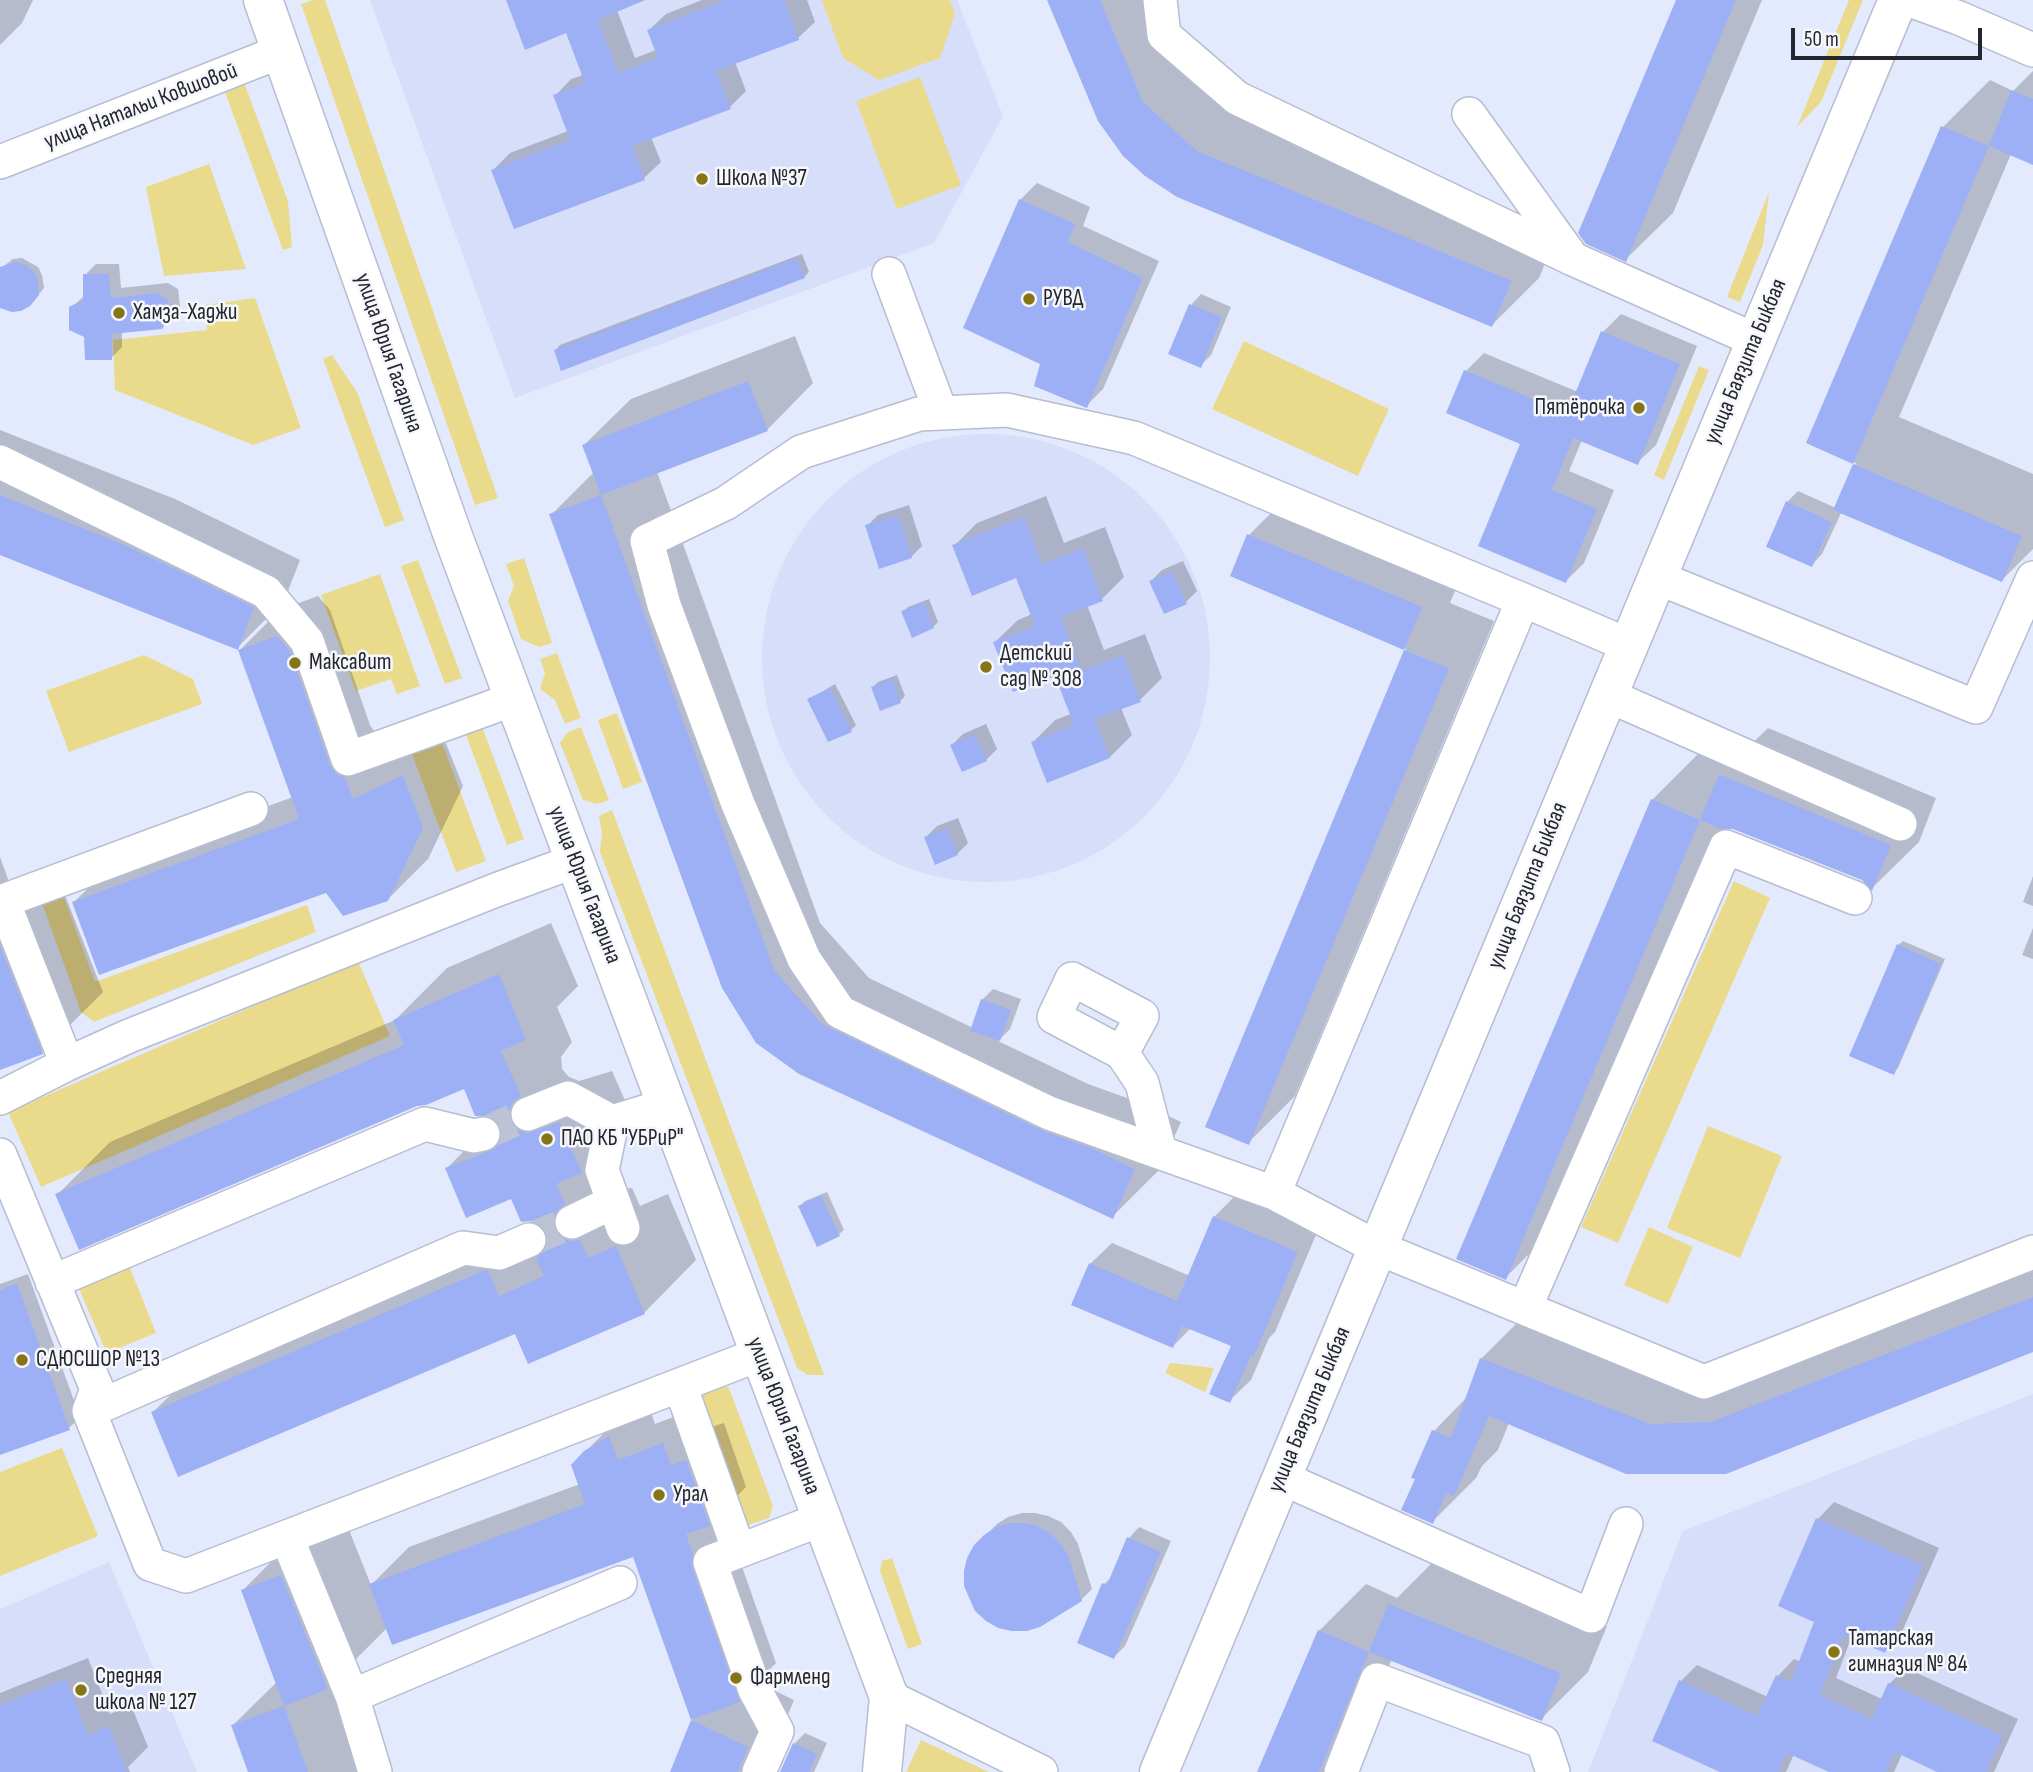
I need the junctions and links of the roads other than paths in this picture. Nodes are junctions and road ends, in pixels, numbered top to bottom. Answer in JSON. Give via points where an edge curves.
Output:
{"nodes":[{"id":1,"x":263,"y":0,"type":"edge"},
{"id":2,"x":1160,"y":0,"type":"edge"},
{"id":3,"x":1898,"y":0,"type":"edge"},
{"id":4,"x":1910,"y":0,"type":"edge"},
{"id":5,"x":2033,"y":50,"type":"edge"},
{"id":6,"x":282,"y":51,"type":"junction"},
{"id":7,"x":1469,"y":114,"type":"dead end"},
{"id":8,"x":0,"y":162,"type":"edge"},
{"id":9,"x":1573,"y":259,"type":"junction"},
{"id":10,"x":889,"y":274,"type":"dead end"},
{"id":11,"x":1755,"y":340,"type":"junction"},
{"id":12,"x":941,"y":413,"type":"junction"},
{"id":13,"x":0,"y":462,"type":"edge"},
{"id":14,"x":1656,"y":577,"type":"junction"},
{"id":15,"x":2033,"y":578,"type":"edge"},
{"id":16,"x":1523,"y":600,"type":"junction"},
{"id":17,"x":1628,"y":645,"type":"junction"},
{"id":18,"x":1606,"y":695,"type":"junction"},
{"id":19,"x":514,"y":699,"type":"junction"},
{"id":20,"x":251,"y":809,"type":"dead end"},
{"id":21,"x":1900,"y":824,"type":"dead end"},
{"id":22,"x":575,"y":861,"type":"junction"},
{"id":23,"x":1855,"y":898,"type":"dead end"},
{"id":24,"x":2,"y":902,"type":"edge"},
{"id":25,"x":1122,"y":1053,"type":"dead end"},
{"id":26,"x":67,"y":1064,"type":"junction"},
{"id":27,"x":0,"y":1098,"type":"edge"},
{"id":28,"x":667,"y":1105,"type":"junction"},
{"id":29,"x":528,"y":1114,"type":"tunnel mouth"},
{"id":30,"x":612,"y":1122,"type":"junction"},
{"id":31,"x":483,"y":1133,"type":"tunnel mouth"},
{"id":32,"x":1160,"y":1152,"type":"junction"},
{"id":33,"x":0,"y":1155,"type":"edge"},
{"id":34,"x":1274,"y":1193,"type":"junction"},
{"id":35,"x":572,"y":1222,"type":"tunnel mouth"},
{"id":36,"x":529,"y":1240,"type":"tunnel mouth"},
{"id":37,"x":1378,"y":1248,"type":"junction"},
{"id":38,"x":2033,"y":1252,"type":"edge"},
{"id":39,"x":52,"y":1282,"type":"junction"},
{"id":40,"x":1525,"y":1308,"type":"junction"},
{"id":41,"x":760,"y":1354,"type":"junction"},
{"id":42,"x":680,"y":1385,"type":"junction"},
{"id":43,"x":89,"y":1411,"type":"junction"},
{"id":44,"x":1282,"y":1478,"type":"junction"},
{"id":45,"x":822,"y":1519,"type":"junction"},
{"id":46,"x":1626,"y":1524,"type":"dead end"},
{"id":47,"x":287,"y":1538,"type":"junction"},
{"id":48,"x":739,"y":1550,"type":"junction"},
{"id":49,"x":620,"y":1583,"type":"dead end"},
{"id":50,"x":352,"y":1696,"type":"junction"},
{"id":51,"x":889,"y":1697,"type":"junction"},
{"id":52,"x":375,"y":1772,"type":"edge"},
{"id":53,"x":759,"y":1772,"type":"edge"},
{"id":54,"x":882,"y":1772,"type":"edge"},
{"id":55,"x":1041,"y":1772,"type":"edge"},
{"id":56,"x":1159,"y":1772,"type":"edge"},
{"id":57,"x":1341,"y":1772,"type":"edge"},
{"id":58,"x":1553,"y":1772,"type":"edge"}],
"edges":[{"from":1,"to":6,"type":"main road","name":"улица Юрия Гагарина"},
{"from":2,"to":9,"type":"street","via":[[1164,35],[1237,99]]},
{"from":3,"to":11,"type":"main road","name":"улица Баязита Бикбая"},
{"from":4,"to":5,"type":"street"},
{"from":6,"to":8,"type":"street","name":"улица Натальи Ковшовой"},
{"from":6,"to":19,"type":"main road","name":"улица Юрия Гагарина"},
{"from":7,"to":9,"type":"street"},
{"from":9,"to":11,"type":"street"},
{"from":10,"to":12,"type":"street"},
{"from":11,"to":14,"type":"main road","name":"улица Баязита Бикбая"},
{"from":12,"to":16,"type":"street","via":[[1006,410],[1134,438]]},
{"from":12,"to":32,"type":"street","via":[[919,414],[801,452],[726,503],[647,541],[664,606],[738,804],[804,959],[840,1012],[1049,1113]]},
{"from":13,"to":19,"type":"street","via":[[266,592],[307,641],[348,759]]},
{"from":14,"to":15,"type":"street","via":[[1976,707]]},
{"from":14,"to":17,"type":"main road","name":"улица Баязита Бикбая"},
{"from":16,"to":17,"type":"street"},
{"from":16,"to":34,"type":"street"},
{"from":17,"to":18,"type":"main road","name":"улица Баязита Бикбая"},
{"from":18,"to":21,"type":"street"},
{"from":18,"to":37,"type":"main road","name":"улица Баязита Бикбая"},
{"from":19,"to":22,"type":"main road","name":"улица Юрия Гагарина"},
{"from":20,"to":24,"type":"street"},
{"from":22,"to":26,"type":"street","via":[[129,1035]]},
{"from":22,"to":28,"type":"main road","name":"улица Юрия Гагарина"},
{"from":23,"to":40,"type":"street","via":[[1726,847]]},
{"from":24,"to":26,"type":"street"},
{"from":25,"to":32,"type":"street","via":[[1142,1083]]},
{"from":26,"to":27,"type":"street"},
{"from":28,"to":30,"type":"street"},
{"from":28,"to":41,"type":"main road","name":"улица Юрия Гагарина"},
{"from":29,"to":30,"type":"street","via":[[568,1098]]},
{"from":30,"to":35,"type":"street","via":[[602,1170],[618,1215]]},
{"from":31,"to":39,"type":"street","via":[[474,1136],[425,1124]]},
{"from":32,"to":34,"type":"street"},
{"from":33,"to":39,"type":"street"},
{"from":34,"to":37,"type":"street"},
{"from":36,"to":43,"type":"street","via":[[499,1252],[463,1248]]},
{"from":37,"to":40,"type":"street"},
{"from":37,"to":44,"type":"main road","name":"улица Баязита Бикбая"},
{"from":38,"to":40,"type":"street","via":[[1704,1382]]},
{"from":39,"to":43,"type":"street","via":[[97,1389]]},
{"from":41,"to":42,"type":"street"},
{"from":41,"to":45,"type":"main road","name":"улица Юрия Гагарина"},
{"from":42,"to":47,"type":"street"},
{"from":42,"to":48,"type":"street"},
{"from":43,"to":47,"type":"street","via":[[150,1564],[186,1576]]},
{"from":44,"to":46,"type":"street","via":[[1591,1616]]},
{"from":44,"to":56,"type":"main road","name":"улица Баязита Бикбая"},
{"from":45,"to":48,"type":"street"},
{"from":45,"to":51,"type":"main road","name":"улица Юрия Гагарина"},
{"from":47,"to":50,"type":"street"},
{"from":48,"to":53,"type":"street","via":[[710,1562],[755,1690],[777,1731]]},
{"from":49,"to":50,"type":"street"},
{"from":50,"to":52,"type":"street"},
{"from":51,"to":54,"type":"main road","name":"улица Юрия Гагарина"},
{"from":51,"to":55,"type":"street"},
{"from":57,"to":58,"type":"street","via":[[1377,1680],[1543,1742]]}]}
